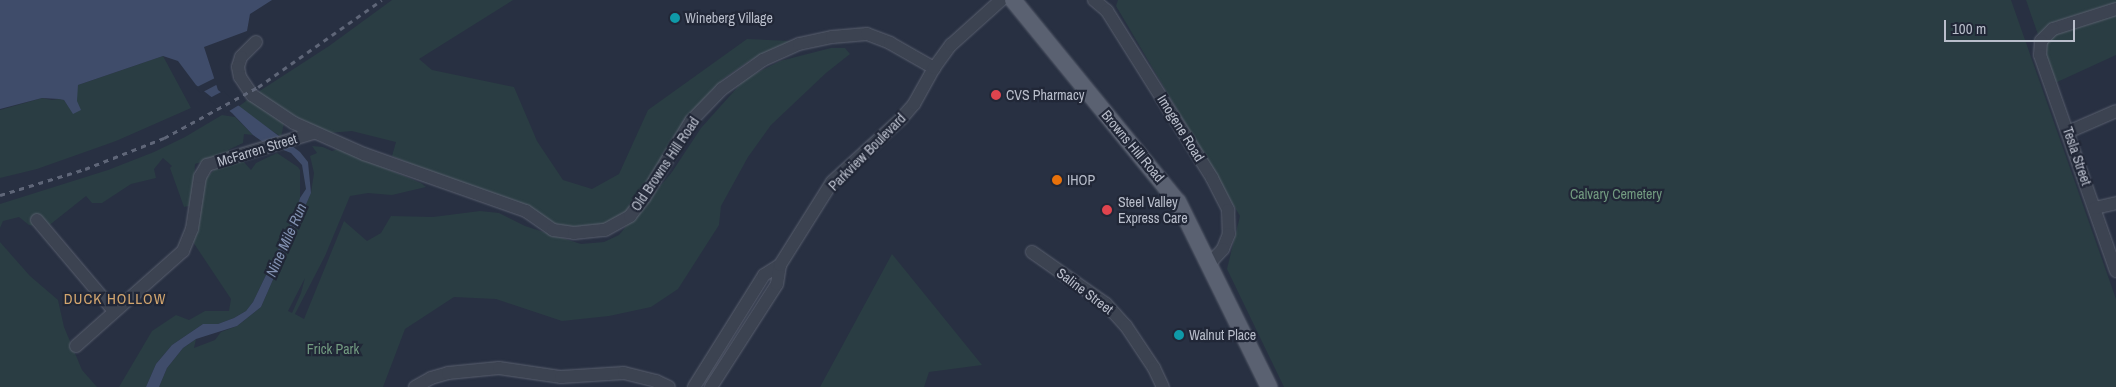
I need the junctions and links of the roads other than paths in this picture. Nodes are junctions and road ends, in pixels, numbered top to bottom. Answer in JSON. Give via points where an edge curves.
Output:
{"nodes":[{"id":1,"x":1001,"y":0,"type":"edge"},
{"id":2,"x":1013,"y":0,"type":"edge"},
{"id":3,"x":1094,"y":0,"type":"edge"},
{"id":4,"x":2116,"y":9,"type":"edge"},
{"id":5,"x":256,"y":42,"type":"dead end"},
{"id":6,"x":934,"y":68,"type":"junction"},
{"id":7,"x":2116,"y":111,"type":"edge"},
{"id":8,"x":2068,"y":132,"type":"junction"},
{"id":9,"x":308,"y":134,"type":"junction"},
{"id":10,"x":2116,"y":203,"type":"edge"},
{"id":11,"x":2095,"y":208,"type":"junction"},
{"id":12,"x":37,"y":220,"type":"dead end"},
{"id":13,"x":1032,"y":252,"type":"dead end"},
{"id":14,"x":1209,"y":264,"type":"junction"},
{"id":15,"x":780,"y":265,"type":"junction"},
{"id":16,"x":2116,"y":271,"type":"edge"},
{"id":17,"x":114,"y":311,"type":"junction"},
{"id":18,"x":76,"y":346,"type":"dead end"},
{"id":19,"x":415,"y":387,"type":"edge"},
{"id":20,"x":668,"y":387,"type":"edge"},
{"id":21,"x":694,"y":387,"type":"edge"},
{"id":22,"x":711,"y":387,"type":"edge"},
{"id":23,"x":1163,"y":387,"type":"edge"},
{"id":24,"x":1270,"y":387,"type":"edge"}],
"edges":[{"from":1,"to":6,"type":"street","name":"Parkview Boulevard","via":[[951,45]]},
{"from":2,"to":14,"type":"main road","name":"Browns Hill Road","via":[[1178,202]]},
{"from":3,"to":14,"type":"street","name":"Imogene Road","via":[[1107,11],[1212,178],[1228,210],[1230,234],[1223,249]]},
{"from":4,"to":8,"type":"street","name":"Tesla Street","via":[[2053,29],[2041,41],[2040,55]]},
{"from":5,"to":9,"type":"street","name":"Old Browns Hill Road","via":[[241,57],[239,73],[252,95]]},
{"from":6,"to":9,"type":"street","name":"Old Browns Hill Road","via":[[890,42],[867,34],[799,44],[763,60],[722,89],[691,121],[630,216],[605,230],[553,230],[526,210]]},
{"from":6,"to":15,"type":"street","name":"Parkview Boulevard","via":[[914,104],[901,119],[832,182]]},
{"from":7,"to":8,"type":"street"},
{"from":8,"to":11,"type":"street","name":"Tesla Street"},
{"from":9,"to":17,"type":"street","name":"McFarren Street","via":[[207,166],[202,171],[192,229],[182,251]]},
{"from":10,"to":11,"type":"street"},
{"from":11,"to":16,"type":"street","name":"Tesla Street"},
{"from":12,"to":17,"type":"street"},
{"from":13,"to":23,"type":"street","name":"Saline Street","via":[[1106,304],[1126,326]]},
{"from":14,"to":24,"type":"main road","name":"Browns Hill Road"},
{"from":15,"to":21,"type":"street","name":"Parkview Boulevard","via":[[764,275]]},
{"from":15,"to":22,"type":"street","name":"Parkview Boulevard","via":[[777,284]]},
{"from":17,"to":18,"type":"street"},
{"from":19,"to":20,"type":"street","via":[[448,373],[500,368],[561,377],[624,373]]}]}
